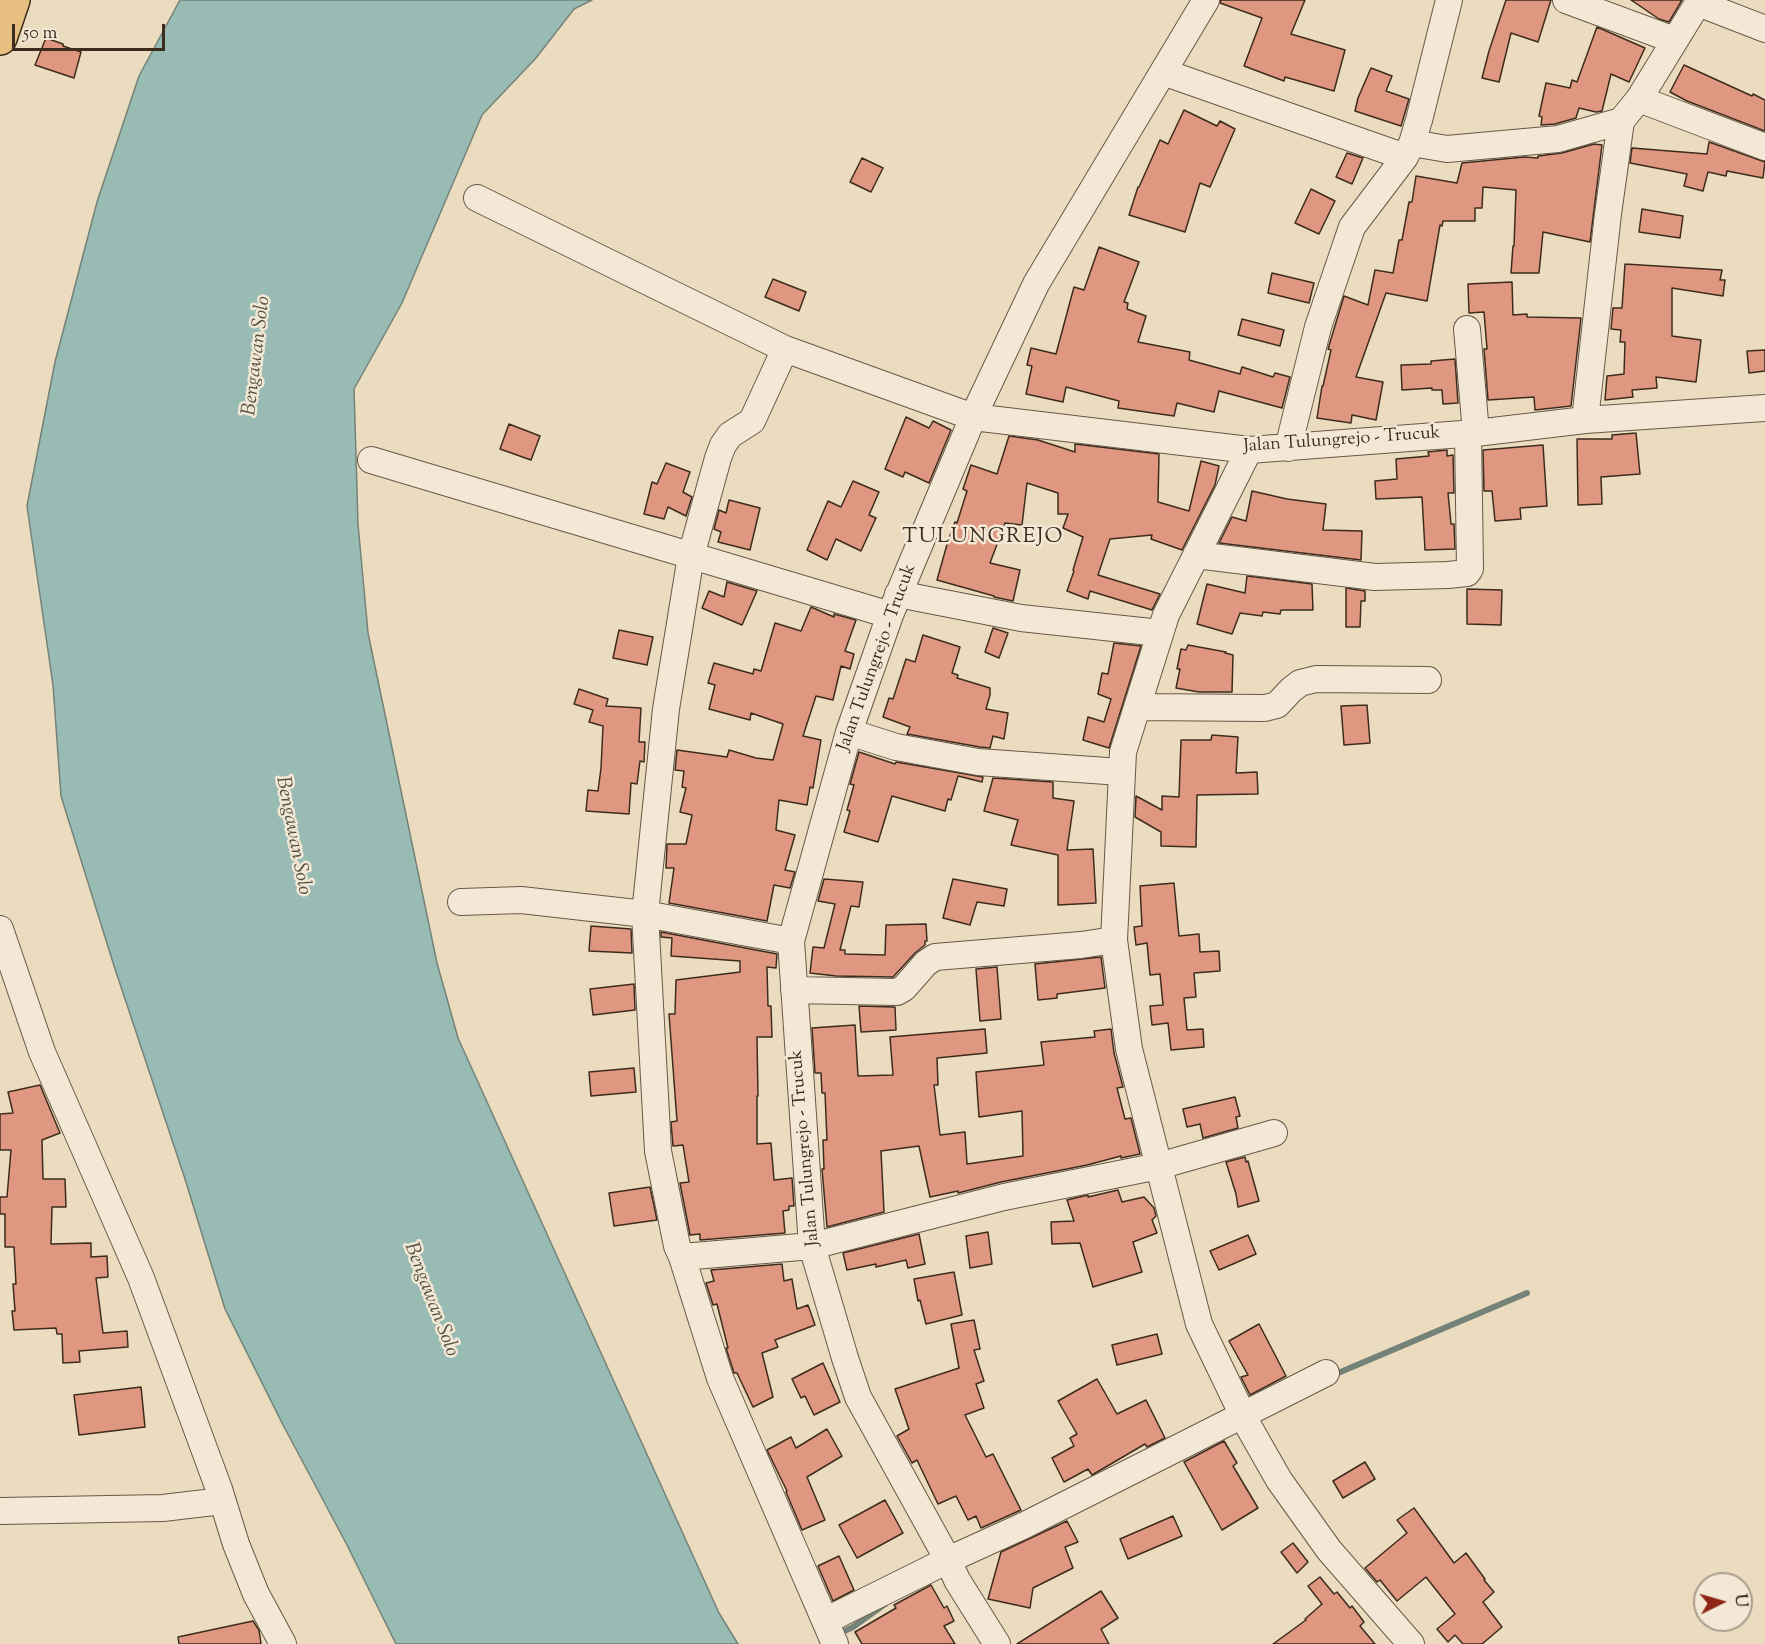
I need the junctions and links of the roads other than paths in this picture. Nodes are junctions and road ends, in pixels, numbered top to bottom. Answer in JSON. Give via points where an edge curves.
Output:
{"nodes":[{"id":1,"x":13,"y":0,"type":"edge"},
{"id":2,"x":1206,"y":0,"type":"edge"},
{"id":3,"x":1449,"y":0,"type":"edge"},
{"id":4,"x":1566,"y":0,"type":"edge"},
{"id":5,"x":1699,"y":2,"type":"edge"},
{"id":6,"x":1765,"y":29,"type":"edge"},
{"id":7,"x":0,"y":38,"type":"edge"},
{"id":8,"x":1674,"y":40,"type":"junction"},
{"id":9,"x":1163,"y":72,"type":"junction"},
{"id":10,"x":1639,"y":99,"type":"junction"},
{"id":11,"x":1621,"y":121,"type":"junction"},
{"id":12,"x":1765,"y":147,"type":"edge"},
{"id":13,"x":1408,"y":150,"type":"junction"},
{"id":14,"x":477,"y":198,"type":"dead end"},
{"id":15,"x":1467,"y":329,"type":"dead end"},
{"id":16,"x":784,"y":349,"type":"junction"},
{"id":17,"x":1765,"y":408,"type":"edge"},
{"id":18,"x":972,"y":417,"type":"junction"},
{"id":19,"x":1585,"y":420,"type":"junction"},
{"id":20,"x":1472,"y":433,"type":"junction"},
{"id":21,"x":1288,"y":448,"type":"junction"},
{"id":22,"x":1249,"y":450,"type":"junction"},
{"id":23,"x":371,"y":460,"type":"dead end"},
{"id":24,"x":1196,"y":555,"type":"junction"},
{"id":25,"x":691,"y":556,"type":"junction"},
{"id":26,"x":894,"y":604,"type":"junction"},
{"id":27,"x":1160,"y":633,"type":"junction"},
{"id":28,"x":1428,"y":680,"type":"dead end"},
{"id":29,"x":1137,"y":707,"type":"junction"},
{"id":30,"x":849,"y":732,"type":"junction"},
{"id":31,"x":1121,"y":772,"type":"junction"},
{"id":32,"x":461,"y":902,"type":"dead end"},
{"id":33,"x":645,"y":914,"type":"junction"},
{"id":34,"x":0,"y":929,"type":"edge"},
{"id":35,"x":1114,"y":940,"type":"junction"},
{"id":36,"x":791,"y":941,"type":"junction"},
{"id":37,"x":794,"y":990,"type":"junction"},
{"id":38,"x":1274,"y":1133,"type":"dead end"},
{"id":39,"x":1159,"y":1166,"type":"junction"},
{"id":40,"x":812,"y":1246,"type":"junction"},
{"id":41,"x":682,"y":1257,"type":"junction"},
{"id":42,"x":1326,"y":1373,"type":"dead end"},
{"id":43,"x":1242,"y":1414,"type":"junction"},
{"id":44,"x":222,"y":1501,"type":"junction"},
{"id":45,"x":0,"y":1510,"type":"edge"},
{"id":46,"x":953,"y":1570,"type":"junction"},
{"id":47,"x":830,"y":1633,"type":"edge"},
{"id":48,"x":283,"y":1644,"type":"edge"},
{"id":49,"x":997,"y":1644,"type":"edge"},
{"id":50,"x":1411,"y":1644,"type":"edge"}],
"edges":[{"from":1,"to":7,"type":"highway"},
{"from":2,"to":9,"type":"street"},
{"from":3,"to":13,"type":"street"},
{"from":4,"to":8,"type":"street"},
{"from":5,"to":6,"type":"street"},
{"from":5,"to":8,"type":"street"},
{"from":8,"to":10,"type":"street"},
{"from":9,"to":13,"type":"street"},
{"from":9,"to":18,"type":"street","via":[[1036,284]]},
{"from":10,"to":11,"type":"street"},
{"from":10,"to":12,"type":"street"},
{"from":11,"to":13,"type":"street","via":[[1558,140]]},
{"from":11,"to":19,"type":"street"},
{"from":13,"to":21,"type":"street","via":[[1352,227],[1318,327]]},
{"from":14,"to":16,"type":"street"},
{"from":15,"to":20,"type":"street"},
{"from":16,"to":18,"type":"street"},
{"from":16,"to":25,"type":"street","via":[[752,421],[730,435],[723,445]]},
{"from":17,"to":19,"type":"street","name":"Jalan Tulungrejo - Trucuk"},
{"from":18,"to":22,"type":"street","name":"Jalan Tulungrejo - Trucuk"},
{"from":18,"to":26,"type":"street","name":"Jalan Tulungrejo - Trucuk"},
{"from":19,"to":20,"type":"street","name":"Jalan Tulungrejo - Trucuk"},
{"from":20,"to":21,"type":"street","name":"Jalan Tulungrejo - Trucuk"},
{"from":20,"to":24,"type":"street","via":[[1467,573],[1375,577]]},
{"from":21,"to":22,"type":"street","name":"Jalan Tulungrejo - Trucuk"},
{"from":22,"to":24,"type":"street"},
{"from":23,"to":25,"type":"street"},
{"from":24,"to":27,"type":"street"},
{"from":25,"to":26,"type":"street"},
{"from":25,"to":33,"type":"street","via":[[666,709]]},
{"from":26,"to":27,"type":"street"},
{"from":26,"to":30,"type":"street","name":"Jalan Tulungrejo - Trucuk"},
{"from":27,"to":29,"type":"street"},
{"from":28,"to":29,"type":"street","via":[[1316,679],[1300,683],[1277,705],[1265,708]]},
{"from":29,"to":31,"type":"street"},
{"from":30,"to":31,"type":"street","via":[[896,747],[978,762]]},
{"from":30,"to":36,"type":"street","name":"Jalan Tulungrejo - Trucuk"},
{"from":31,"to":35,"type":"street"},
{"from":32,"to":33,"type":"street","via":[[521,900]]},
{"from":33,"to":36,"type":"street"},
{"from":33,"to":41,"type":"street","via":[[658,1151]]},
{"from":34,"to":44,"type":"street","via":[[42,1052],[141,1278]]},
{"from":35,"to":37,"type":"street","via":[[935,957],[897,992]]},
{"from":35,"to":39,"type":"street","via":[[1129,1049]]},
{"from":36,"to":37,"type":"street","name":"Jalan Tulungrejo - Trucuk"},
{"from":37,"to":40,"type":"street","name":"Jalan Tulungrejo - Trucuk"},
{"from":38,"to":39,"type":"street"},
{"from":39,"to":40,"type":"street","via":[[1004,1197]]},
{"from":39,"to":43,"type":"street","via":[[1199,1324]]},
{"from":40,"to":41,"type":"street"},
{"from":40,"to":46,"type":"street","name":"Jalan Tulungrejo - Trucuk","via":[[858,1398]]},
{"from":41,"to":47,"type":"street","via":[[720,1377]]},
{"from":42,"to":43,"type":"street"},
{"from":43,"to":46,"type":"street","via":[[1025,1526]]},
{"from":43,"to":50,"type":"street","via":[[1279,1480],[1329,1550]]},
{"from":44,"to":45,"type":"street","via":[[162,1508]]},
{"from":44,"to":48,"type":"street","via":[[256,1594]]},
{"from":46,"to":47,"type":"street"},
{"from":46,"to":49,"type":"street","name":"Jalan Tulungrejo - Trucuk"}]}
